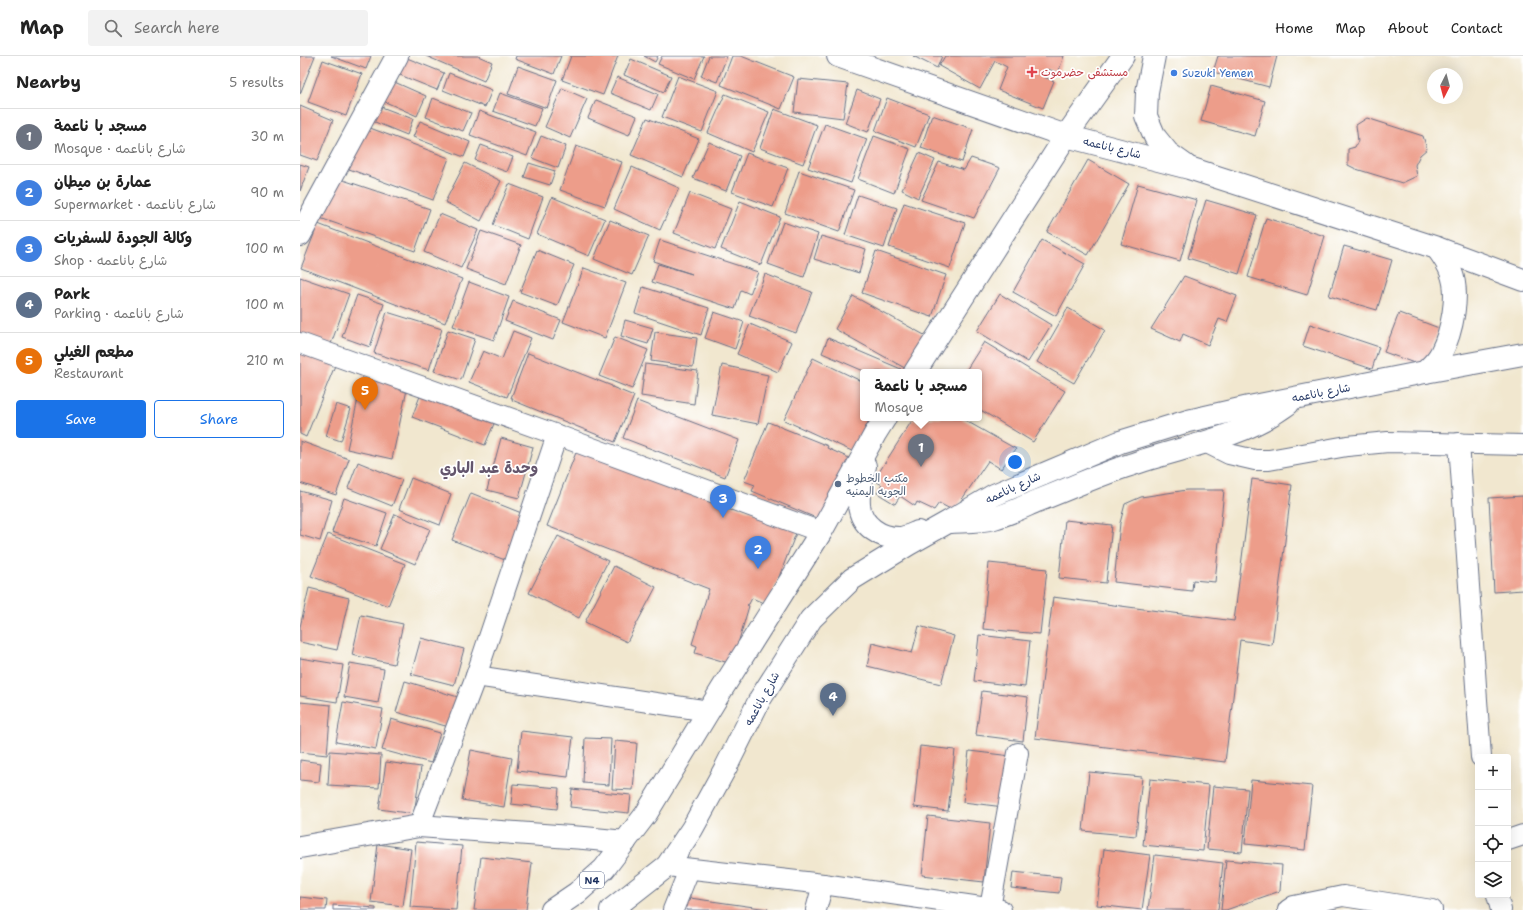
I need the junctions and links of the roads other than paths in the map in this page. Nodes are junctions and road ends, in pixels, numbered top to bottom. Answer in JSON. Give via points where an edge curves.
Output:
{"nodes":[{"id":1,"x":397,"y":56,"type":"edge"},
{"id":2,"x":838,"y":56,"type":"edge"},
{"id":3,"x":1123,"y":56,"type":"edge"},
{"id":4,"x":1154,"y":56,"type":"edge"},
{"id":5,"x":1066,"y":136,"type":"junction"},
{"id":6,"x":1189,"y":168,"type":"junction"},
{"id":7,"x":300,"y":235,"type":"edge"},
{"id":8,"x":1437,"y":248,"type":"junction"},
{"id":9,"x":1523,"y":280,"type":"edge"},
{"id":10,"x":300,"y":343,"type":"edge"},
{"id":11,"x":1523,"y":354,"type":"edge"},
{"id":12,"x":917,"y":369,"type":"edge"},
{"id":13,"x":1425,"y":372,"type":"junction"},
{"id":14,"x":1296,"y":398,"type":"junction"},
{"id":15,"x":880,"y":426,"type":"edge"},
{"id":16,"x":557,"y":435,"type":"junction"},
{"id":17,"x":1205,"y":442,"type":"junction"},
{"id":18,"x":1459,"y":443,"type":"junction"},
{"id":19,"x":1523,"y":445,"type":"edge"},
{"id":20,"x":950,"y":521,"type":"junction"},
{"id":21,"x":821,"y":532,"type":"junction"},
{"id":22,"x":476,"y":676,"type":"junction"},
{"id":23,"x":709,"y":711,"type":"junction"},
{"id":24,"x":1018,"y":753,"type":"dead end"},
{"id":25,"x":1481,"y":754,"type":"edge"},
{"id":26,"x":419,"y":826,"type":"junction"},
{"id":27,"x":1523,"y":835,"type":"edge"},
{"id":28,"x":1511,"y":839,"type":"edge"},
{"id":29,"x":625,"y":842,"type":"junction"},
{"id":30,"x":300,"y":847,"type":"edge"},
{"id":31,"x":667,"y":866,"type":"junction"},
{"id":32,"x":689,"y":870,"type":"junction"},
{"id":33,"x":823,"y":884,"type":"junction"},
{"id":34,"x":1498,"y":898,"type":"edge"},
{"id":35,"x":1314,"y":906,"type":"edge"},
{"id":36,"x":996,"y":909,"type":"edge"},
{"id":37,"x":552,"y":910,"type":"edge"},
{"id":38,"x":611,"y":910,"type":"edge"},
{"id":39,"x":673,"y":910,"type":"edge"},
{"id":40,"x":816,"y":910,"type":"edge"},
{"id":41,"x":1288,"y":910,"type":"edge"},
{"id":42,"x":1432,"y":910,"type":"edge"},
{"id":43,"x":1501,"y":910,"type":"edge"}],
"edges":[{"from":1,"to":7,"type":"main road"},
{"from":2,"to":5,"type":"main road","name":"شارع باناعمه"},
{"from":3,"to":5,"type":"main road"},
{"from":4,"to":6,"type":"main road","via":[[1147,92],[1146,116],[1156,137],[1168,153]]},
{"from":5,"to":6,"type":"main road","name":"شارع باناعمه"},
{"from":5,"to":12,"type":"main road"},
{"from":6,"to":8,"type":"main road","name":"شارع باناعمه"},
{"from":8,"to":9,"type":"main road","name":"شارع باناعمه"},
{"from":8,"to":13,"type":"main road","via":[[1452,273],[1455,301],[1441,354]]},
{"from":10,"to":16,"type":"street"},
{"from":11,"to":13,"type":"main road","name":"شارع باناعمه"},
{"from":13,"to":14,"type":"main road","name":"شارع باناعمه"},
{"from":14,"to":17,"type":"main road","via":[[1263,420],[1225,437]]},
{"from":14,"to":20,"type":"main road","name":"شارع باناعمه","via":[[1188,421],[1120,442],[994,495]]},
{"from":15,"to":20,"type":"main road","via":[[862,478],[859,495],[859,507],[870,528],[890,538],[903,538]]},
{"from":15,"to":21,"type":"main road"},
{"from":16,"to":21,"type":"street"},
{"from":16,"to":22,"type":"street"},
{"from":17,"to":18,"type":"street","via":[[1229,454],[1255,460],[1368,444]]},
{"from":17,"to":20,"type":"main road","via":[[1098,476],[1007,514],[979,521]]},
{"from":18,"to":19,"type":"street"},
{"from":18,"to":25,"type":"street"},
{"from":20,"to":31,"type":"main road","name":"شارع باناعمه","via":[[852,579],[811,619],[760,699],[692,829]]},
{"from":21,"to":23,"type":"main road"},
{"from":22,"to":23,"type":"street"},
{"from":22,"to":26,"type":"street"},
{"from":23,"to":29,"type":"main road","via":[[646,814]]},
{"from":24,"to":36,"type":"street"},
{"from":26,"to":29,"type":"main road"},
{"from":26,"to":30,"type":"main road"},
{"from":27,"to":28,"type":"street"},
{"from":29,"to":37,"type":"main road","number":"N4","via":[[604,869],[577,893]]},
{"from":31,"to":32,"type":"street"},
{"from":31,"to":38,"type":"main road","name":"شارع باناعمه"},
{"from":32,"to":33,"type":"street"},
{"from":32,"to":39,"type":"street"},
{"from":33,"to":36,"type":"street"},
{"from":33,"to":40,"type":"street"},
{"from":34,"to":43,"type":"street"},
{"from":35,"to":41,"type":"street","via":[[1294,906]]},
{"from":35,"to":42,"type":"street","via":[[1344,896]]}]}
